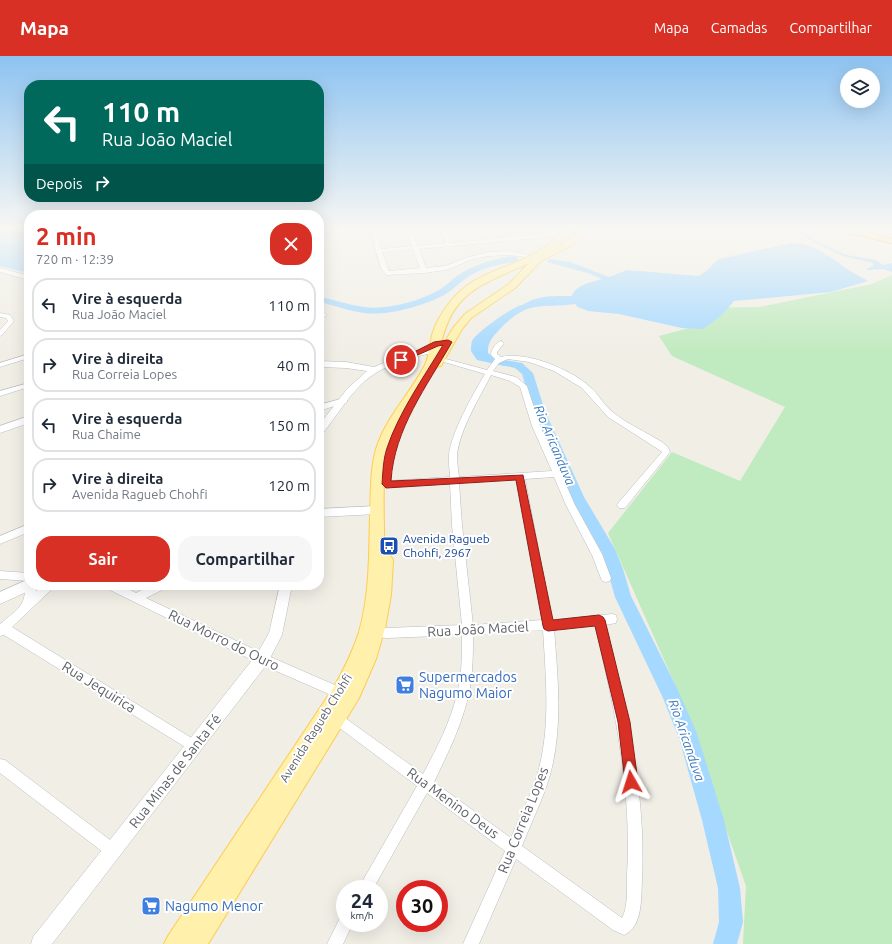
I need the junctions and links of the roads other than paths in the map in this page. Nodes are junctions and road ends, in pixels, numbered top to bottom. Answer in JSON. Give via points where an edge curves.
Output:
{"nodes":[{"id":1,"x":5,"y":271,"type":"edge"},
{"id":2,"x":386,"y":271,"type":"edge"},
{"id":3,"x":416,"y":271,"type":"edge"},
{"id":4,"x":500,"y":271,"type":"edge"},
{"id":5,"x":526,"y":271,"type":"edge"},
{"id":6,"x":24,"y":277,"type":"edge"},
{"id":7,"x":0,"y":315,"type":"edge"},
{"id":8,"x":0,"y":334,"type":"edge"},
{"id":9,"x":501,"y":343,"type":"dead end"},
{"id":10,"x":434,"y":352,"type":"junction"},
{"id":11,"x":24,"y":358,"type":"edge"},
{"id":12,"x":324,"y":364,"type":"edge"},
{"id":13,"x":390,"y":364,"type":"junction"},
{"id":14,"x":0,"y":365,"type":"edge"},
{"id":15,"x":346,"y":365,"type":"junction"},
{"id":16,"x":495,"y":365,"type":"junction"},
{"id":17,"x":375,"y":370,"type":"junction"},
{"id":18,"x":24,"y":387,"type":"edge"},
{"id":19,"x":0,"y":394,"type":"edge"},
{"id":20,"x":344,"y":400,"type":"junction"},
{"id":21,"x":324,"y":406,"type":"edge"},
{"id":22,"x":24,"y":421,"type":"edge"},
{"id":23,"x":324,"y":427,"type":"edge"},
{"id":24,"x":0,"y":430,"type":"edge"},
{"id":25,"x":558,"y":474,"type":"junction"},
{"id":26,"x":520,"y":477,"type":"junction"},
{"id":27,"x":454,"y":480,"type":"junction"},
{"id":28,"x":386,"y":484,"type":"junction"},
{"id":29,"x":622,"y":505,"type":"dead end"},
{"id":30,"x":377,"y":510,"type":"junction"},
{"id":31,"x":324,"y":513,"type":"edge"},
{"id":32,"x":24,"y":530,"type":"edge"},
{"id":33,"x":0,"y":540,"type":"edge"},
{"id":34,"x":0,"y":575,"type":"edge"},
{"id":35,"x":24,"y":577,"type":"edge"},
{"id":36,"x":606,"y":578,"type":"dead end"},
{"id":37,"x":24,"y":588,"type":"edge"},
{"id":38,"x":30,"y":590,"type":"edge"},
{"id":39,"x":44,"y":590,"type":"edge"},
{"id":40,"x":121,"y":590,"type":"edge"},
{"id":41,"x":152,"y":590,"type":"edge"},
{"id":42,"x":285,"y":590,"type":"edge"},
{"id":43,"x":137,"y":597,"type":"junction"},
{"id":44,"x":0,"y":598,"type":"edge"},
{"id":45,"x":25,"y":608,"type":"junction"},
{"id":46,"x":612,"y":619,"type":"dead end"},
{"id":47,"x":599,"y":620,"type":"junction"},
{"id":48,"x":548,"y":626,"type":"junction"},
{"id":49,"x":2,"y":629,"type":"edge"},
{"id":50,"x":468,"y":630,"type":"junction"},
{"id":51,"x":372,"y":632,"type":"junction"},
{"id":52,"x":262,"y":659,"type":"junction"},
{"id":53,"x":340,"y":694,"type":"junction"},
{"id":54,"x":337,"y":719,"type":"junction"},
{"id":55,"x":194,"y":746,"type":"junction"},
{"id":56,"x":0,"y":765,"type":"edge"},
{"id":57,"x":426,"y":783,"type":"junction"},
{"id":58,"x":514,"y":848,"type":"junction"},
{"id":59,"x":113,"y":852,"type":"junction"},
{"id":60,"x":370,"y":880,"type":"edge"},
{"id":61,"x":341,"y":932,"type":"edge"},
{"id":62,"x":40,"y":944,"type":"edge"},
{"id":63,"x":176,"y":944,"type":"edge"},
{"id":64,"x":194,"y":944,"type":"edge"},
{"id":65,"x":335,"y":944,"type":"edge"},
{"id":66,"x":471,"y":944,"type":"edge"}],
"edges":[{"from":1,"to":6,"type":"street"},
{"from":2,"to":3,"type":"street"},
{"from":4,"to":10,"type":"main road","name":"Avenida Ragueb Chohfi","via":[[465,291],[456,300],[438,333]]},
{"from":5,"to":10,"type":"main road","name":"Avenida Ragueb Chohfi","via":[[512,286],[468,316]]},
{"from":7,"to":8,"type":"street","via":[[8,316],[11,321]]},
{"from":9,"to":16,"type":"street","via":[[494,352]]},
{"from":10,"to":13,"type":"street"},
{"from":10,"to":16,"type":"street"},
{"from":10,"to":28,"type":"main road","name":"Avenida Ragueb Chohfi","via":[[391,449]]},
{"from":10,"to":30,"type":"main road","name":"Avenida Ragueb Chohfi","via":[[384,445]]},
{"from":11,"to":14,"type":"street"},
{"from":12,"to":15,"type":"street"},
{"from":13,"to":15,"type":"street"},
{"from":13,"to":17,"type":"street"},
{"from":15,"to":17,"type":"street"},
{"from":16,"to":25,"type":"street","via":[[523,386],[536,426]]},
{"from":16,"to":27,"type":"street","via":[[454,447]]},
{"from":16,"to":29,"type":"street","via":[[509,357],[524,358],[578,380],[610,414],[665,449],[665,454]]},
{"from":17,"to":20,"type":"street","via":[[359,382]]},
{"from":18,"to":19,"type":"street"},
{"from":20,"to":21,"type":"street"},
{"from":20,"to":23,"type":"street"},
{"from":22,"to":24,"type":"street"},
{"from":25,"to":26,"type":"street"},
{"from":25,"to":36,"type":"street"},
{"from":26,"to":27,"type":"street"},
{"from":26,"to":48,"type":"street","name":"Rua Correia Lopes"},
{"from":27,"to":28,"type":"street"},
{"from":27,"to":50,"type":"street"},
{"from":28,"to":51,"type":"main road","name":"Avenida Ragueb Chohfi","via":[[384,584]]},
{"from":30,"to":31,"type":"street"},
{"from":30,"to":51,"type":"main road","name":"Avenida Ragueb Chohfi"},
{"from":32,"to":33,"type":"street"},
{"from":34,"to":35,"type":"street"},
{"from":37,"to":44,"type":"street"},
{"from":38,"to":45,"type":"street"},
{"from":39,"to":45,"type":"street"},
{"from":40,"to":43,"type":"street","name":"Rua Morro do Ouro"},
{"from":41,"to":43,"type":"street"},
{"from":42,"to":52,"type":"street","name":"Rua Minas de Santa Fé","via":[[275,635]]},
{"from":43,"to":52,"type":"street","name":"Rua Morro do Ouro"},
{"from":45,"to":49,"type":"street"},
{"from":46,"to":47,"type":"street","name":"Rua João Maciel"},
{"from":47,"to":48,"type":"street","name":"Rua João Maciel"},
{"from":47,"to":58,"type":"street","name":"Rua Menino Deus","via":[[624,722],[634,808],[636,860],[630,918],[626,926],[618,925]]},
{"from":48,"to":50,"type":"street","name":"Rua João Maciel"},
{"from":48,"to":58,"type":"street","name":"Rua Correia Lopes","via":[[554,688],[549,749],[543,776]]},
{"from":49,"to":55,"type":"street","name":"Rua Jequirica"},
{"from":50,"to":51,"type":"street","name":"Rua João Maciel"},
{"from":50,"to":57,"type":"street","via":[[467,664],[460,707],[448,739]]},
{"from":51,"to":53,"type":"main road","name":"Avenida Ragueb Chohfi"},
{"from":51,"to":54,"type":"main road","name":"Avenida Ragueb Chohfi","via":[[366,667]]},
{"from":52,"to":53,"type":"street","name":"Rua Morro do Ouro"},
{"from":52,"to":55,"type":"street","name":"Rua Minas de Santa Fé"},
{"from":53,"to":63,"type":"main road","name":"Avenida Ragueb Chohfi"},
{"from":54,"to":57,"type":"street","name":"Rua Menino Deus"},
{"from":54,"to":64,"type":"main road","name":"Avenida Ragueb Chohfi"},
{"from":55,"to":59,"type":"street","name":"Rua Minas de Santa Fé"},
{"from":56,"to":59,"type":"street"},
{"from":57,"to":58,"type":"street","name":"Rua Menino Deus"},
{"from":57,"to":60,"type":"street"},
{"from":58,"to":66,"type":"street","name":"Rua Correia Lopes"},
{"from":59,"to":62,"type":"street","name":"Rua Minas de Santa Fé"},
{"from":61,"to":65,"type":"street"}]}
